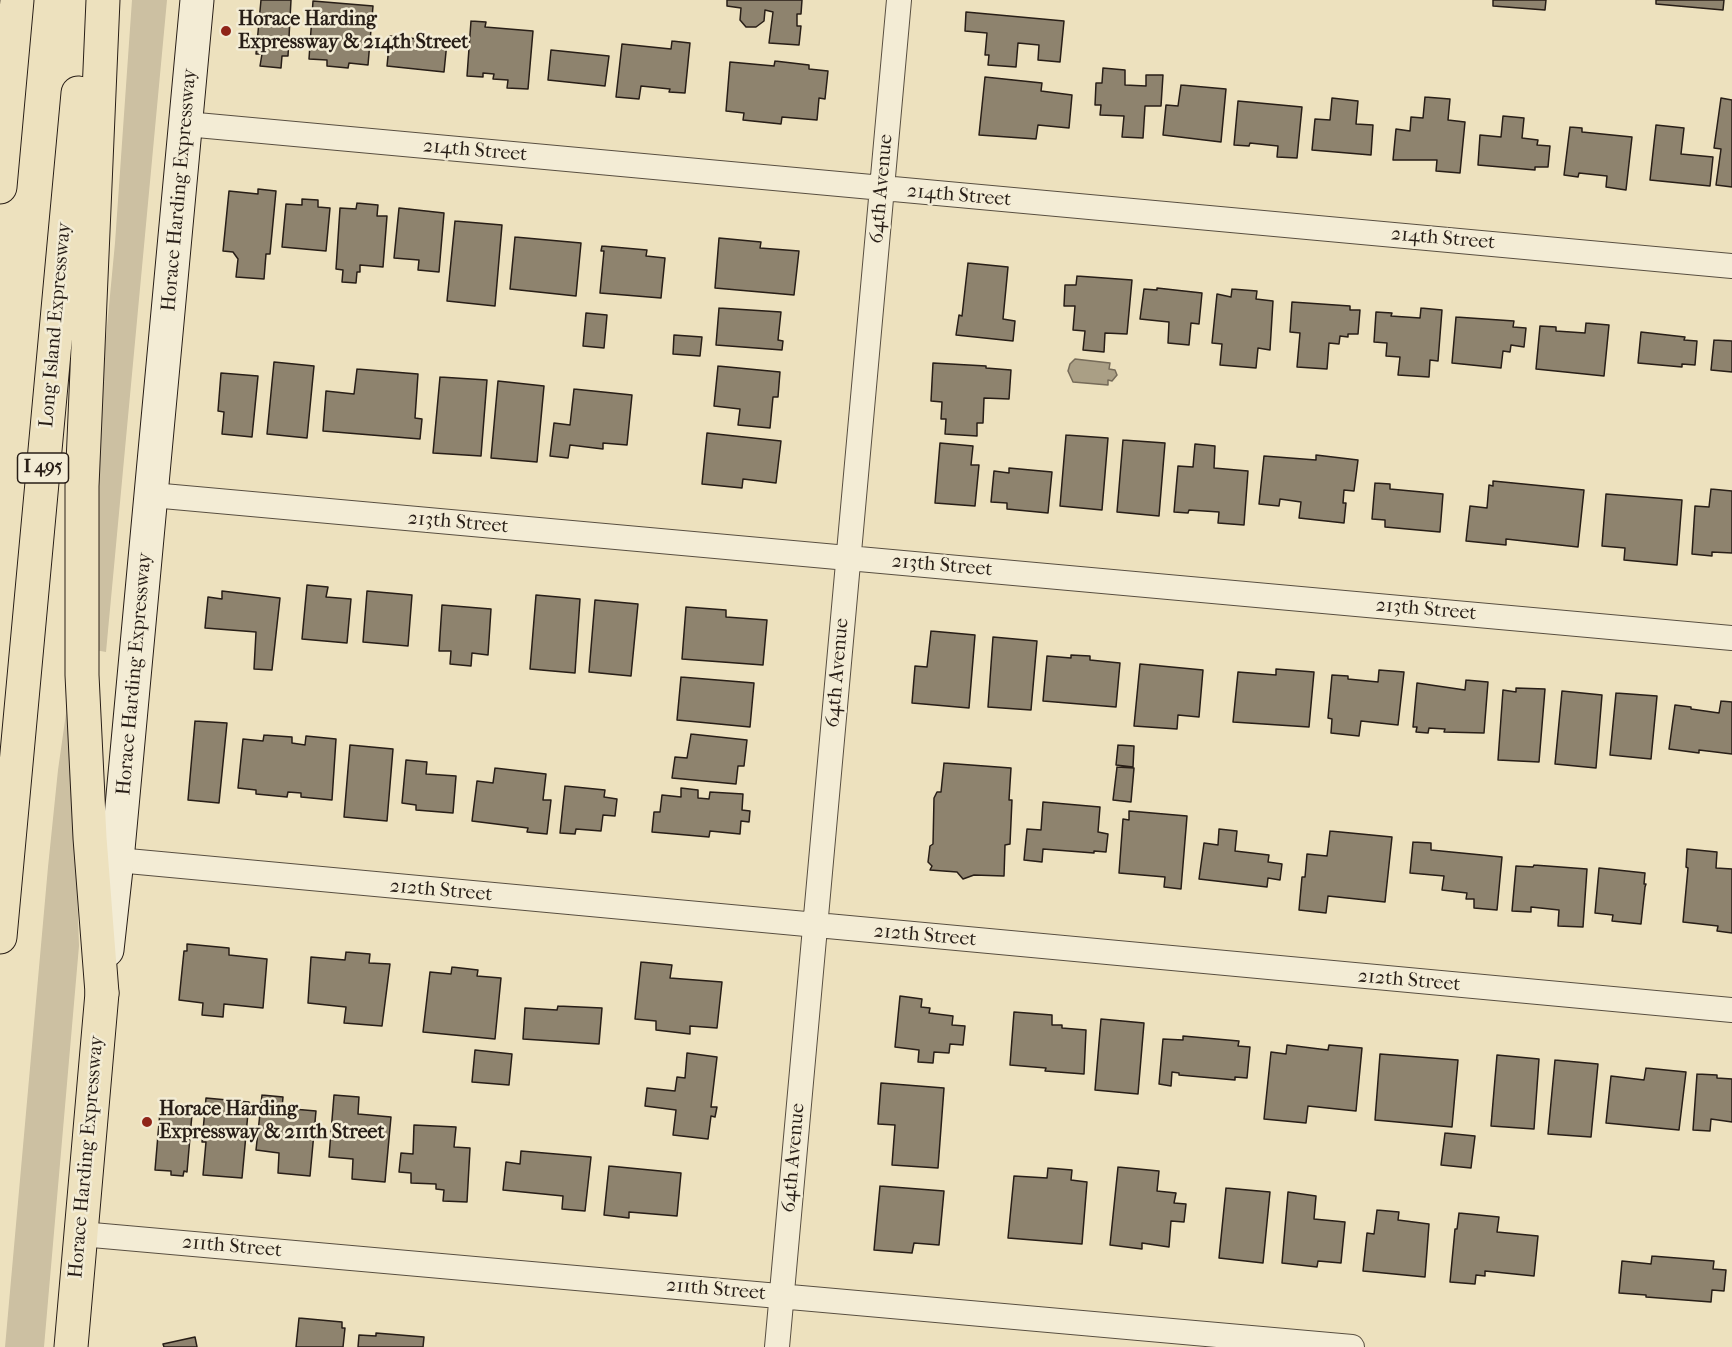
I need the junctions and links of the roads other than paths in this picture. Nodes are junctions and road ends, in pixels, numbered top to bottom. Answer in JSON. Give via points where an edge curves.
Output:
{"nodes":[{"id":1,"x":17,"y":0,"type":"edge"},
{"id":2,"x":86,"y":0,"type":"edge"},
{"id":3,"x":103,"y":0,"type":"edge"},
{"id":4,"x":197,"y":0,"type":"edge"},
{"id":5,"x":899,"y":0,"type":"edge"},
{"id":6,"x":186,"y":124,"type":"junction"},
{"id":7,"x":0,"y":187,"type":"edge"},
{"id":8,"x":882,"y":189,"type":"junction"},
{"id":9,"x":1732,"y":266,"type":"edge"},
{"id":10,"x":152,"y":495,"type":"junction"},
{"id":11,"x":848,"y":558,"type":"junction"},
{"id":12,"x":1732,"y":638,"type":"edge"},
{"id":13,"x":117,"y":860,"type":"junction"},
{"id":14,"x":815,"y":926,"type":"junction"},
{"id":15,"x":0,"y":937,"type":"edge"},
{"id":16,"x":102,"y":993,"type":"junction"},
{"id":17,"x":1732,"y":1010,"type":"edge"},
{"id":18,"x":81,"y":1234,"type":"junction"},
{"id":19,"x":782,"y":1295,"type":"junction"},
{"id":20,"x":71,"y":1347,"type":"edge"},
{"id":21,"x":777,"y":1347,"type":"edge"},
{"id":22,"x":1352,"y":1347,"type":"edge"}],
"edges":[{"from":1,"to":7,"type":"main road"},
{"from":2,"to":15,"type":"main road","name":"Long Island Expressway","number":"I 495"},
{"from":3,"to":16,"type":"main road","via":[[82,486],[83,687]]},
{"from":4,"to":6,"type":"main road","name":"Horace Harding Expressway"},
{"from":5,"to":8,"type":"street","name":"64th Avenue"},
{"from":6,"to":8,"type":"street","name":"214th Street"},
{"from":6,"to":10,"type":"main road","name":"Horace Harding Expressway"},
{"from":8,"to":9,"type":"street","name":"214th Street"},
{"from":8,"to":11,"type":"street","name":"64th Avenue"},
{"from":10,"to":11,"type":"street","name":"213th Street"},
{"from":10,"to":13,"type":"main road","name":"Horace Harding Expressway"},
{"from":11,"to":12,"type":"street","name":"213th Street"},
{"from":11,"to":14,"type":"street","name":"64th Avenue"},
{"from":13,"to":14,"type":"street","name":"212th Street"},
{"from":13,"to":16,"type":"main road","name":"Horace Harding Expressway"},
{"from":14,"to":17,"type":"street","name":"212th Street"},
{"from":14,"to":19,"type":"street","name":"64th Avenue"},
{"from":16,"to":18,"type":"main road","name":"Horace Harding Expressway"},
{"from":18,"to":19,"type":"street","name":"211th Street"},
{"from":18,"to":20,"type":"main road","name":"Horace Harding Expressway"},
{"from":19,"to":21,"type":"street","name":"64th Avenue"},
{"from":19,"to":22,"type":"street","name":"211th Street"}]}
